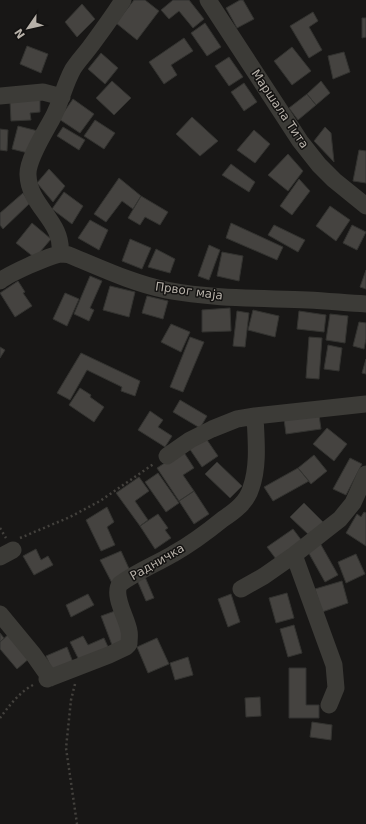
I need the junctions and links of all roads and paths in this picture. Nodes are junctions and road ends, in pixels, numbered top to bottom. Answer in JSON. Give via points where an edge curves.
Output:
{"nodes":[{"id":1,"x":123,"y":0,"type":"edge"},
{"id":2,"x":208,"y":0,"type":"edge"},
{"id":3,"x":0,"y":96,"type":"edge"},
{"id":4,"x":62,"y":97,"type":"junction"},
{"id":5,"x":366,"y":206,"type":"edge"},
{"id":6,"x":60,"y":254,"type":"junction"},
{"id":7,"x":1,"y":277,"type":"edge"},
{"id":8,"x":366,"y":304,"type":"edge"},
{"id":9,"x":366,"y":404,"type":"edge"},
{"id":10,"x":256,"y":416,"type":"junction"},
{"id":11,"x":167,"y":456,"type":"joint"},
{"id":12,"x":366,"y":474,"type":"edge"},
{"id":13,"x":9,"y":549,"type":"edge"},
{"id":14,"x":294,"y":555,"type":"junction"},
{"id":15,"x":241,"y":588,"type":"dead end"},
{"id":16,"x":0,"y":614,"type":"edge"},
{"id":17,"x":80,"y":666,"type":"junction"},
{"id":18,"x":48,"y":678,"type":"junction"},
{"id":19,"x":329,"y":705,"type":"dead end"},
{"id":20,"x":0,"y":718,"type":"edge"},
{"id":21,"x":77,"y":824,"type":"edge"}],
"edges":[{"from":1,"to":4,"type":"street","via":[[74,67],[67,79]]},
{"from":2,"to":5,"type":"street","name":"Маршала Тита","via":[[300,141],[334,180]]},
{"from":3,"to":4,"type":"street","via":[[43,92]]},
{"from":4,"to":6,"type":"street","via":[[30,163],[28,174],[33,194],[58,232]]},
{"from":6,"to":7,"type":"street"},
{"from":6,"to":8,"type":"street","name":"Првог маја","via":[[166,290],[256,299]]},
{"from":9,"to":10,"type":"street"},
{"from":10,"to":11,"type":"street","via":[[222,424],[190,440]]},
{"from":10,"to":17,"type":"street","name":"Радничка","via":[[255,471],[247,499],[209,531],[120,584],[117,592],[129,630],[129,644]]},
{"from":11,"to":13,"type":"path","via":[[100,501]]},
{"from":12,"to":14,"type":"street","via":[[347,512],[328,530]]},
{"from":14,"to":15,"type":"street"},
{"from":14,"to":19,"type":"street","via":[[334,665],[336,688]]},
{"from":16,"to":18,"type":"street","via":[[33,654]]},
{"from":17,"to":18,"type":"street","name":"Радничка"},
{"from":17,"to":21,"type":"path","via":[[71,700],[66,748]]},
{"from":18,"to":20,"type":"path","via":[[30,686],[12,702]]}]}
